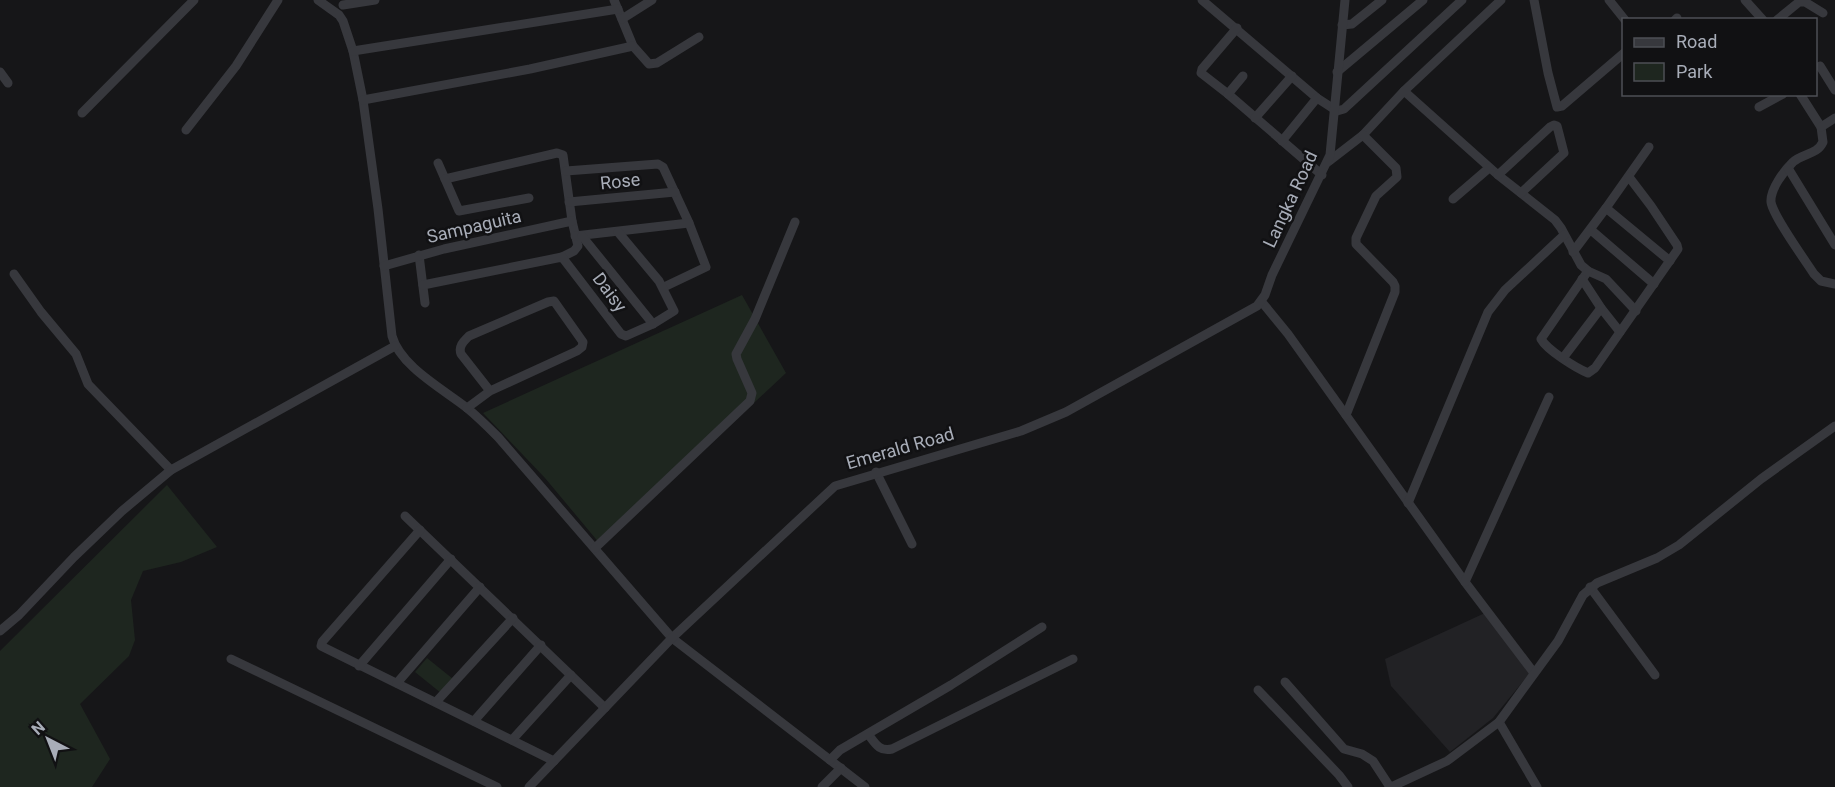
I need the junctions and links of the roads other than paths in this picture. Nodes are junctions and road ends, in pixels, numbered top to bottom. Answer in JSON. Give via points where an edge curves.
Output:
{"nodes":[{"id":1,"x":194,"y":0,"type":"edge"},
{"id":2,"x":278,"y":0,"type":"edge"},
{"id":3,"x":318,"y":0,"type":"edge"},
{"id":4,"x":375,"y":0,"type":"edge"},
{"id":5,"x":652,"y":0,"type":"edge"},
{"id":6,"x":1202,"y":0,"type":"edge"},
{"id":7,"x":1345,"y":0,"type":"edge"},
{"id":8,"x":1382,"y":0,"type":"edge"},
{"id":9,"x":1423,"y":0,"type":"edge"},
{"id":10,"x":1462,"y":0,"type":"edge"},
{"id":11,"x":1501,"y":0,"type":"edge"},
{"id":12,"x":1534,"y":0,"type":"edge"},
{"id":13,"x":1609,"y":0,"type":"edge"},
{"id":14,"x":1745,"y":0,"type":"edge"},
{"id":15,"x":343,"y":3,"type":"edge"},
{"id":16,"x":616,"y":5,"type":"edge"},
{"id":17,"x":1823,"y":13,"type":"dead end"},
{"id":18,"x":339,"y":15,"type":"junction"},
{"id":19,"x":1623,"y":18,"type":"edge"},
{"id":20,"x":1761,"y":18,"type":"edge"},
{"id":21,"x":1779,"y":18,"type":"edge"},
{"id":22,"x":622,"y":20,"type":"junction"},
{"id":23,"x":1342,"y":25,"type":"junction"},
{"id":24,"x":1237,"y":28,"type":"junction"},
{"id":25,"x":699,"y":37,"type":"dead end"},
{"id":26,"x":633,"y":46,"type":"junction"},
{"id":27,"x":352,"y":51,"type":"junction"},
{"id":28,"x":1622,"y":53,"type":"edge"},
{"id":29,"x":1820,"y":66,"type":"dead end"},
{"id":30,"x":0,"y":72,"type":"edge"},
{"id":31,"x":1337,"y":72,"type":"junction"},
{"id":32,"x":1243,"y":76,"type":"dead end"},
{"id":33,"x":1292,"y":76,"type":"junction"},
{"id":34,"x":8,"y":83,"type":"dead end"},
{"id":35,"x":1835,"y":90,"type":"edge"},
{"id":36,"x":1404,"y":92,"type":"junction"},
{"id":37,"x":1228,"y":94,"type":"junction"},
{"id":38,"x":1779,"y":96,"type":"edge"},
{"id":39,"x":1801,"y":96,"type":"edge"},
{"id":40,"x":1317,"y":98,"type":"junction"},
{"id":41,"x":363,"y":100,"type":"junction"},
{"id":42,"x":1759,"y":107,"type":"dead end"},
{"id":43,"x":1335,"y":110,"type":"junction"},
{"id":44,"x":82,"y":113,"type":"dead end"},
{"id":45,"x":1255,"y":118,"type":"junction"},
{"id":46,"x":1835,"y":118,"type":"edge"},
{"id":47,"x":1821,"y":127,"type":"junction"},
{"id":48,"x":186,"y":130,"type":"dead end"},
{"id":49,"x":1363,"y":135,"type":"junction"},
{"id":50,"x":1282,"y":141,"type":"junction"},
{"id":51,"x":1649,"y":147,"type":"dead end"},
{"id":52,"x":438,"y":163,"type":"dead end"},
{"id":53,"x":1328,"y":163,"type":"junction"},
{"id":54,"x":1489,"y":168,"type":"junction"},
{"id":55,"x":1788,"y":168,"type":"junction"},
{"id":56,"x":566,"y":171,"type":"junction"},
{"id":57,"x":1322,"y":175,"type":"junction"},
{"id":58,"x":1498,"y":175,"type":"junction"},
{"id":59,"x":1629,"y":177,"type":"junction"},
{"id":60,"x":445,"y":179,"type":"junction"},
{"id":61,"x":675,"y":192,"type":"junction"},
{"id":62,"x":1521,"y":193,"type":"junction"},
{"id":63,"x":529,"y":198,"type":"dead end"},
{"id":64,"x":1453,"y":199,"type":"dead end"},
{"id":65,"x":569,"y":202,"type":"junction"},
{"id":66,"x":1606,"y":208,"type":"junction"},
{"id":67,"x":572,"y":221,"type":"junction"},
{"id":68,"x":795,"y":222,"type":"dead end"},
{"id":69,"x":689,"y":223,"type":"junction"},
{"id":70,"x":1591,"y":230,"type":"junction"},
{"id":71,"x":618,"y":232,"type":"junction"},
{"id":72,"x":1564,"y":235,"type":"junction"},
{"id":73,"x":579,"y":236,"type":"junction"},
{"id":74,"x":1835,"y":245,"type":"edge"},
{"id":75,"x":1573,"y":252,"type":"junction"},
{"id":76,"x":419,"y":255,"type":"junction"},
{"id":77,"x":562,"y":257,"type":"junction"},
{"id":78,"x":1670,"y":261,"type":"junction"},
{"id":79,"x":384,"y":266,"type":"junction"},
{"id":80,"x":14,"y":274,"type":"dead end"},
{"id":81,"x":1585,"y":275,"type":"junction"},
{"id":82,"x":1654,"y":284,"type":"junction"},
{"id":83,"x":1835,"y":284,"type":"edge"},
{"id":84,"x":423,"y":285,"type":"junction"},
{"id":85,"x":664,"y":288,"type":"junction"},
{"id":86,"x":1261,"y":301,"type":"junction"},
{"id":87,"x":425,"y":303,"type":"dead end"},
{"id":88,"x":1601,"y":308,"type":"junction"},
{"id":89,"x":1635,"y":311,"type":"junction"},
{"id":90,"x":653,"y":324,"type":"junction"},
{"id":91,"x":1620,"y":332,"type":"junction"},
{"id":92,"x":395,"y":346,"type":"junction"},
{"id":93,"x":1563,"y":358,"type":"junction"},
{"id":94,"x":490,"y":391,"type":"junction"},
{"id":95,"x":1549,"y":397,"type":"dead end"},
{"id":96,"x":467,"y":408,"type":"junction"},
{"id":97,"x":1346,"y":416,"type":"junction"},
{"id":98,"x":1835,"y":426,"type":"edge"},
{"id":99,"x":171,"y":470,"type":"junction"},
{"id":100,"x":876,"y":472,"type":"junction"},
{"id":101,"x":1408,"y":503,"type":"junction"},
{"id":102,"x":405,"y":516,"type":"dead end"},
{"id":103,"x":420,"y":530,"type":"junction"},
{"id":104,"x":912,"y":544,"type":"dead end"},
{"id":105,"x":595,"y":548,"type":"junction"},
{"id":106,"x":451,"y":559,"type":"junction"},
{"id":107,"x":1465,"y":582,"type":"junction"},
{"id":108,"x":480,"y":587,"type":"junction"},
{"id":109,"x":1590,"y":587,"type":"junction"},
{"id":110,"x":513,"y":618,"type":"junction"},
{"id":111,"x":1042,"y":627,"type":"dead end"},
{"id":112,"x":0,"y":631,"type":"edge"},
{"id":113,"x":672,"y":638,"type":"junction"},
{"id":114,"x":541,"y":645,"type":"junction"},
{"id":115,"x":231,"y":659,"type":"dead end"},
{"id":116,"x":1073,"y":659,"type":"dead end"},
{"id":117,"x":359,"y":666,"type":"junction"},
{"id":118,"x":1534,"y":673,"type":"junction"},
{"id":119,"x":571,"y":675,"type":"junction"},
{"id":120,"x":1655,"y":675,"type":"dead end"},
{"id":121,"x":1285,"y":682,"type":"dead end"},
{"id":122,"x":398,"y":683,"type":"junction"},
{"id":123,"x":1258,"y":690,"type":"dead end"},
{"id":124,"x":436,"y":702,"type":"junction"},
{"id":125,"x":605,"y":708,"type":"junction"},
{"id":126,"x":474,"y":721,"type":"junction"},
{"id":127,"x":1499,"y":722,"type":"junction"},
{"id":128,"x":868,"y":734,"type":"junction"},
{"id":129,"x":512,"y":740,"type":"junction"},
{"id":130,"x":830,"y":760,"type":"junction"},
{"id":131,"x":554,"y":761,"type":"junction"},
{"id":132,"x":841,"y":768,"type":"junction"},
{"id":133,"x":497,"y":787,"type":"edge"},
{"id":134,"x":529,"y":787,"type":"edge"},
{"id":135,"x":822,"y":787,"type":"edge"},
{"id":136,"x":865,"y":787,"type":"edge"},
{"id":137,"x":1348,"y":787,"type":"edge"},
{"id":138,"x":1391,"y":787,"type":"edge"},
{"id":139,"x":1536,"y":787,"type":"edge"}],
"edges":[{"from":1,"to":44,"type":"street"},
{"from":2,"to":48,"type":"street","via":[[236,66]]},
{"from":3,"to":18,"type":"street"},
{"from":4,"to":15,"type":"street"},
{"from":5,"to":22,"type":"street"},
{"from":6,"to":24,"type":"street"},
{"from":7,"to":23,"type":"street","name":"Langka Road"},
{"from":8,"to":23,"type":"street","via":[[1352,24]]},
{"from":9,"to":31,"type":"street"},
{"from":10,"to":43,"type":"street","via":[[1344,109]]},
{"from":11,"to":36,"type":"street"},
{"from":12,"to":28,"type":"street","via":[[1557,107]]},
{"from":13,"to":19,"type":"street"},
{"from":14,"to":20,"type":"street"},
{"from":15,"to":18,"type":"street"},
{"from":16,"to":22,"type":"street"},
{"from":16,"to":27,"type":"street"},
{"from":17,"to":21,"type":"street","via":[[1799,2]]},
{"from":18,"to":27,"type":"street"},
{"from":22,"to":26,"type":"street"},
{"from":23,"to":31,"type":"street","name":"Langka Road"},
{"from":24,"to":33,"type":"street"},
{"from":24,"to":37,"type":"street","via":[[1201,71]]},
{"from":25,"to":26,"type":"street","via":[[652,64]]},
{"from":26,"to":41,"type":"street"},
{"from":27,"to":41,"type":"street"},
{"from":29,"to":35,"type":"street"},
{"from":30,"to":34,"type":"street"},
{"from":31,"to":43,"type":"street","name":"Langka Road"},
{"from":32,"to":37,"type":"street"},
{"from":33,"to":40,"type":"street"},
{"from":33,"to":45,"type":"street"},
{"from":36,"to":49,"type":"street"},
{"from":36,"to":54,"type":"street"},
{"from":37,"to":45,"type":"street"},
{"from":38,"to":42,"type":"street"},
{"from":39,"to":47,"type":"street"},
{"from":40,"to":43,"type":"street"},
{"from":40,"to":50,"type":"street"},
{"from":41,"to":79,"type":"street"},
{"from":43,"to":53,"type":"street","name":"Langka Road"},
{"from":45,"to":50,"type":"street"},
{"from":46,"to":47,"type":"street"},
{"from":47,"to":55,"type":"street","via":[[1821,146]]},
{"from":49,"to":53,"type":"street"},
{"from":49,"to":97,"type":"street","via":[[1396,168],[1397,177],[1376,196],[1356,244],[1393,282],[1395,292]]},
{"from":50,"to":57,"type":"street"},
{"from":51,"to":59,"type":"street"},
{"from":52,"to":60,"type":"street"},
{"from":53,"to":57,"type":"street","name":"Langka Road"},
{"from":54,"to":58,"type":"street"},
{"from":54,"to":64,"type":"street"},
{"from":55,"to":74,"type":"street"},
{"from":55,"to":83,"type":"street","via":[[1774,190],[1773,208],[1814,274],[1821,281]]},
{"from":56,"to":60,"type":"street","via":[[563,155],[556,153]]},
{"from":56,"to":61,"type":"street","via":[[658,164]]},
{"from":56,"to":65,"type":"street"},
{"from":57,"to":86,"type":"street","name":"Langka Road"},
{"from":58,"to":62,"type":"street"},
{"from":58,"to":62,"type":"street","via":[[1550,127],[1557,126],[1563,156]]},
{"from":59,"to":66,"type":"street"},
{"from":59,"to":78,"type":"street","via":[[1677,245]]},
{"from":60,"to":63,"type":"street","via":[[459,211]]},
{"from":61,"to":65,"type":"street","name":"Rose"},
{"from":61,"to":69,"type":"street"},
{"from":62,"to":72,"type":"street","via":[[1555,220]]},
{"from":65,"to":67,"type":"street"},
{"from":66,"to":70,"type":"street"},
{"from":66,"to":78,"type":"street"},
{"from":67,"to":73,"type":"street"},
{"from":67,"to":76,"type":"street","name":"Sampaguita"},
{"from":68,"to":105,"type":"street","via":[[755,319],[736,354],[752,393],[750,401]]},
{"from":69,"to":71,"type":"street"},
{"from":69,"to":85,"type":"street","via":[[706,267]]},
{"from":70,"to":75,"type":"street"},
{"from":70,"to":82,"type":"street"},
{"from":71,"to":73,"type":"street"},
{"from":71,"to":85,"type":"street","name":"Daisy"},
{"from":72,"to":75,"type":"street"},
{"from":72,"to":101,"type":"street","via":[[1505,290],[1488,312]]},
{"from":73,"to":77,"type":"street","via":[[578,248]]},
{"from":73,"to":90,"type":"street"},
{"from":75,"to":81,"type":"street"},
{"from":76,"to":79,"type":"street","name":"Sampaguita"},
{"from":76,"to":84,"type":"street"},
{"from":77,"to":84,"type":"street"},
{"from":77,"to":90,"type":"street","name":"Daisy","via":[[623,336]]},
{"from":78,"to":82,"type":"street"},
{"from":79,"to":92,"type":"street"},
{"from":80,"to":99,"type":"street","via":[[76,354],[88,384]]},
{"from":81,"to":88,"type":"street"},
{"from":81,"to":89,"type":"street","via":[[1606,279]]},
{"from":81,"to":93,"type":"street","via":[[1541,339]]},
{"from":82,"to":89,"type":"street"},
{"from":84,"to":87,"type":"street"},
{"from":85,"to":90,"type":"street","name":"Daisy","via":[[675,311]]},
{"from":86,"to":97,"type":"street"},
{"from":86,"to":100,"type":"street","name":"Emerald Road","via":[[1048,420]]},
{"from":88,"to":91,"type":"street"},
{"from":88,"to":93,"type":"street"},
{"from":89,"to":91,"type":"street"},
{"from":91,"to":93,"type":"street","via":[[1591,372]]},
{"from":92,"to":96,"type":"street","via":[[417,370]]},
{"from":92,"to":99,"type":"street"},
{"from":94,"to":94,"type":"street","via":[[582,346],[554,301],[470,336],[462,343],[461,354]]},
{"from":94,"to":96,"type":"street"},
{"from":95,"to":107,"type":"street"},
{"from":96,"to":105,"type":"street","via":[[506,445]]},
{"from":97,"to":101,"type":"street"},
{"from":98,"to":109,"type":"street","via":[[1674,549]]},
{"from":99,"to":112,"type":"street","via":[[122,511]]},
{"from":100,"to":104,"type":"street"},
{"from":100,"to":113,"type":"street","name":"Emerald Road","via":[[830,489]]},
{"from":101,"to":107,"type":"street"},
{"from":102,"to":103,"type":"street"},
{"from":103,"to":106,"type":"street"},
{"from":103,"to":117,"type":"street","via":[[321,644]]},
{"from":105,"to":113,"type":"street"},
{"from":106,"to":108,"type":"street"},
{"from":106,"to":117,"type":"street"},
{"from":107,"to":118,"type":"street"},
{"from":108,"to":110,"type":"street"},
{"from":108,"to":122,"type":"street"},
{"from":109,"to":118,"type":"street"},
{"from":109,"to":120,"type":"street"},
{"from":110,"to":114,"type":"street"},
{"from":110,"to":124,"type":"street"},
{"from":111,"to":128,"type":"street"},
{"from":113,"to":125,"type":"street","name":"Emerald Road"},
{"from":113,"to":130,"type":"street"},
{"from":114,"to":119,"type":"street"},
{"from":114,"to":126,"type":"street"},
{"from":115,"to":133,"type":"street"},
{"from":116,"to":128,"type":"street","via":[[892,749],[879,748]]},
{"from":117,"to":122,"type":"street"},
{"from":118,"to":127,"type":"street"},
{"from":119,"to":125,"type":"street"},
{"from":119,"to":129,"type":"street"},
{"from":121,"to":138,"type":"street","via":[[1344,749],[1373,761]]},
{"from":122,"to":124,"type":"street"},
{"from":123,"to":137,"type":"street"},
{"from":124,"to":126,"type":"street"},
{"from":125,"to":131,"type":"street","name":"Emerald Road"},
{"from":126,"to":129,"type":"street"},
{"from":127,"to":138,"type":"street","via":[[1447,761]]},
{"from":127,"to":139,"type":"street"},
{"from":128,"to":130,"type":"street"},
{"from":129,"to":131,"type":"street"},
{"from":130,"to":132,"type":"street"},
{"from":131,"to":134,"type":"street","name":"Emerald Road"},
{"from":132,"to":135,"type":"street"},
{"from":132,"to":136,"type":"street"}]}
